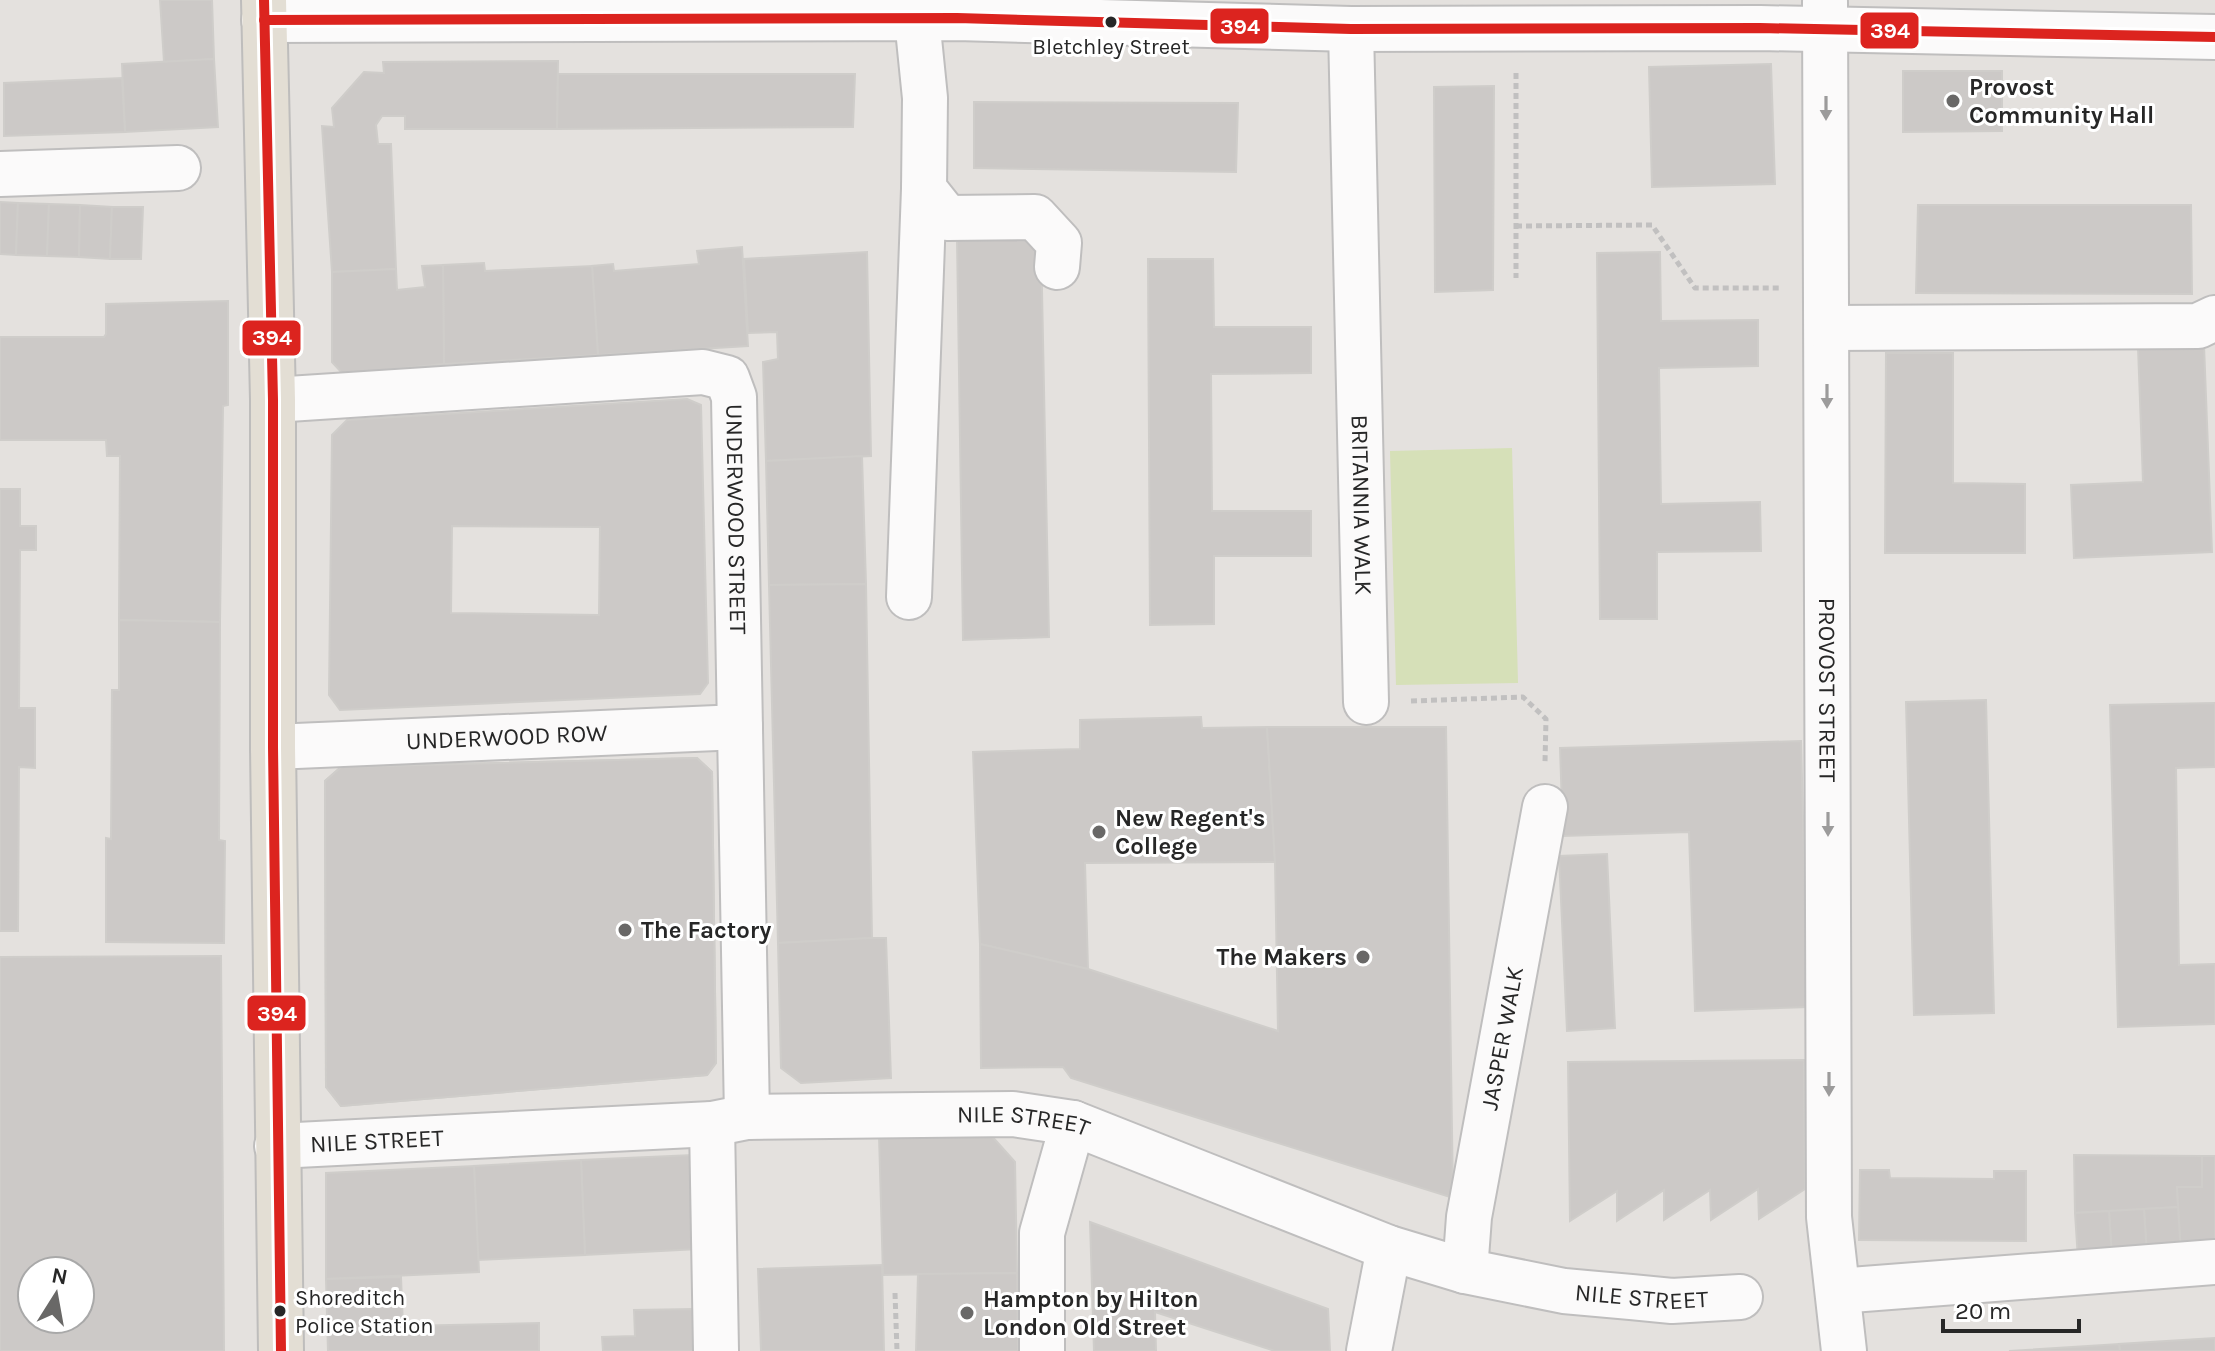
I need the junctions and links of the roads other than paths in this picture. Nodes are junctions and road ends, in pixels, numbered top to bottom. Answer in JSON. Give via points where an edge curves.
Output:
{"nodes":[{"id":1,"x":848,"y":9,"type":"edge"},
{"id":2,"x":264,"y":10,"type":"edge"},
{"id":3,"x":1824,"y":15,"type":"edge"},
{"id":4,"x":917,"y":19,"type":"junction"},
{"id":5,"x":1351,"y":29,"type":"junction"},
{"id":6,"x":2215,"y":37,"type":"edge"},
{"id":7,"x":178,"y":168,"type":"dead end"},
{"id":8,"x":0,"y":174,"type":"edge"},
{"id":9,"x":924,"y":189,"type":"junction"},
{"id":10,"x":1057,"y":267,"type":"dead end"},
{"id":11,"x":1826,"y":308,"type":"junction"},
{"id":12,"x":2215,"y":318,"type":"edge"},
{"id":13,"x":273,"y":400,"type":"junction"},
{"id":14,"x":909,"y":597,"type":"dead end"},
{"id":15,"x":1366,"y":702,"type":"road end"},
{"id":16,"x":740,"y":727,"type":"junction"},
{"id":17,"x":273,"y":747,"type":"junction"},
{"id":18,"x":1545,"y":807,"type":"road end"},
{"id":19,"x":730,"y":1121,"type":"junction"},
{"id":20,"x":1073,"y":1123,"type":"junction"},
{"id":21,"x":277,"y":1146,"type":"junction"},
{"id":22,"x":1389,"y":1248,"type":"junction"},
{"id":23,"x":2215,"y":1262,"type":"edge"},
{"id":24,"x":1465,"y":1271,"type":"junction"},
{"id":25,"x":1838,"y":1291,"type":"junction"},
{"id":26,"x":1740,"y":1297,"type":"dead end"},
{"id":27,"x":281,"y":1351,"type":"edge"},
{"id":28,"x":716,"y":1351,"type":"edge"},
{"id":29,"x":1042,"y":1351,"type":"edge"},
{"id":30,"x":1369,"y":1351,"type":"edge"},
{"id":31,"x":1844,"y":1351,"type":"edge"}],
"edges":[{"from":1,"to":2,"type":"street"},
{"from":1,"to":4,"type":"street"},
{"from":2,"to":13,"type":"main road"},
{"from":3,"to":5,"type":"street"},
{"from":3,"to":6,"type":"street"},
{"from":3,"to":11,"type":"street","name":"PROVOST STREET","one_way":true},
{"from":4,"to":5,"type":"street"},
{"from":4,"to":9,"type":"street","via":[[925,98]]},
{"from":5,"to":15,"type":"street","name":"BRITANNIA WALK"},
{"from":7,"to":8,"type":"street"},
{"from":9,"to":10,"type":"street","via":[[947,218],[1035,217],[1059,243]]},
{"from":9,"to":14,"type":"street"},
{"from":11,"to":12,"type":"street","via":[[2198,326]]},
{"from":11,"to":25,"type":"street","name":"PROVOST STREET","one_way":true,"via":[[1829,1217]]},
{"from":13,"to":16,"type":"street","name":"UNDERWOOD STREET","via":[[703,372],[727,378],[734,397]]},
{"from":13,"to":17,"type":"main road"},
{"from":16,"to":17,"type":"street","name":"UNDERWOOD ROW"},
{"from":16,"to":19,"type":"street","name":"UNDERWOOD STREET"},
{"from":17,"to":21,"type":"main road"},
{"from":18,"to":24,"type":"street","name":"JASPER WALK","via":[[1469,1217]]},
{"from":19,"to":20,"type":"street","name":"NILE STREET","via":[[1013,1114]]},
{"from":19,"to":21,"type":"street","name":"NILE STREET"},
{"from":19,"to":28,"type":"street","name":"UNDERWOOD STREET"},
{"from":20,"to":22,"type":"street","name":"NILE STREET"},
{"from":20,"to":29,"type":"street","via":[[1042,1233]]},
{"from":21,"to":27,"type":"main road"},
{"from":22,"to":24,"type":"street","name":"NILE STREET"},
{"from":22,"to":30,"type":"street"},
{"from":23,"to":25,"type":"street"},
{"from":24,"to":26,"type":"street","name":"NILE STREET","via":[[1564,1291],[1672,1301]]},
{"from":25,"to":31,"type":"street","name":"PROVOST STREET"}]}
